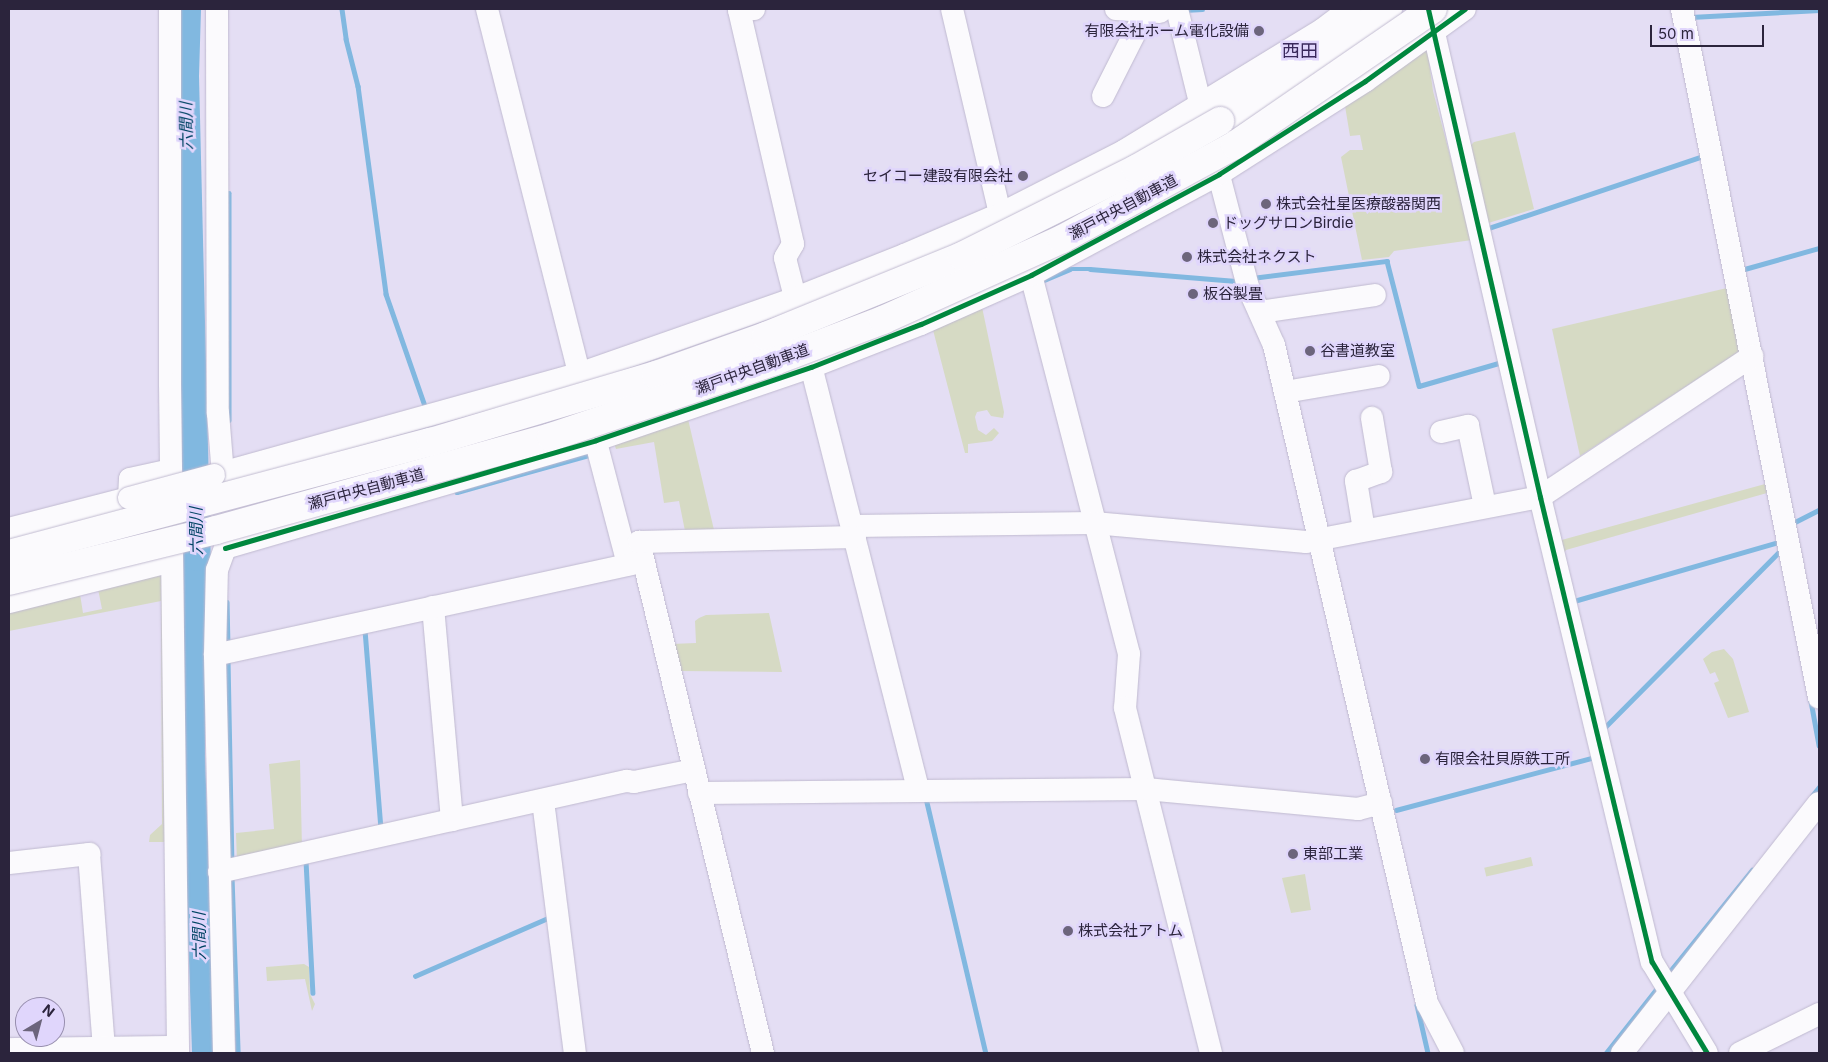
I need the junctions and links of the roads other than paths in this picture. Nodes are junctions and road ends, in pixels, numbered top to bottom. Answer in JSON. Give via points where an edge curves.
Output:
{"nodes":[{"id":1,"x":170,"y":9,"type":"edge"},
{"id":2,"x":217,"y":9,"type":"edge"},
{"id":3,"x":486,"y":9,"type":"edge"},
{"id":4,"x":754,"y":9,"type":"edge"},
{"id":5,"x":952,"y":9,"type":"edge"},
{"id":6,"x":1116,"y":9,"type":"edge"},
{"id":7,"x":1350,"y":9,"type":"edge"},
{"id":8,"x":1388,"y":9,"type":"edge"},
{"id":9,"x":1428,"y":9,"type":"edge"},
{"id":10,"x":1465,"y":9,"type":"edge"},
{"id":11,"x":1146,"y":11,"type":"junction"},
{"id":12,"x":1178,"y":11,"type":"edge"},
{"id":13,"x":1683,"y":15,"type":"edge"},
{"id":14,"x":1433,"y":21,"type":"edge"},
{"id":15,"x":1103,"y":96,"type":"dead end"},
{"id":16,"x":1200,"y":105,"type":"junction"},
{"id":17,"x":1219,"y":174,"type":"junction"},
{"id":18,"x":1000,"y":214,"type":"junction"},
{"id":19,"x":1031,"y":275,"type":"junction"},
{"id":20,"x":1375,"y":296,"type":"dead end"},
{"id":21,"x":796,"y":298,"type":"junction"},
{"id":22,"x":1260,"y":312,"type":"junction"},
{"id":23,"x":1752,"y":356,"type":"junction"},
{"id":24,"x":811,"y":367,"type":"junction"},
{"id":25,"x":579,"y":374,"type":"junction"},
{"id":26,"x":1380,"y":376,"type":"dead end"},
{"id":27,"x":1285,"y":392,"type":"junction"},
{"id":28,"x":1372,"y":418,"type":"dead end"},
{"id":29,"x":1441,"y":432,"type":"dead end"},
{"id":30,"x":596,"y":440,"type":"junction"},
{"id":31,"x":171,"y":470,"type":"junction"},
{"id":32,"x":219,"y":474,"type":"junction"},
{"id":33,"x":1536,"y":493,"type":"junction"},
{"id":34,"x":129,"y":498,"type":"junction"},
{"id":35,"x":1485,"y":506,"type":"junction"},
{"id":36,"x":1089,"y":523,"type":"junction"},
{"id":37,"x":9,"y":529,"type":"edge"},
{"id":38,"x":855,"y":530,"type":"junction"},
{"id":39,"x":1364,"y":530,"type":"junction"},
{"id":40,"x":1313,"y":541,"type":"junction"},
{"id":41,"x":226,"y":548,"type":"junction"},
{"id":42,"x":9,"y":554,"type":"edge"},
{"id":43,"x":172,"y":560,"type":"junction"},
{"id":44,"x":635,"y":563,"type":"junction"},
{"id":45,"x":9,"y":581,"type":"edge"},
{"id":46,"x":9,"y":602,"type":"edge"},
{"id":47,"x":434,"y":611,"type":"junction"},
{"id":48,"x":224,"y":653,"type":"junction"},
{"id":49,"x":1819,"y":698,"type":"edge"},
{"id":50,"x":688,"y":771,"type":"junction"},
{"id":51,"x":922,"y":789,"type":"junction"},
{"id":52,"x":1150,"y":791,"type":"junction"},
{"id":53,"x":699,"y":793,"type":"junction"},
{"id":54,"x":1819,"y":803,"type":"edge"},
{"id":55,"x":543,"y":805,"type":"junction"},
{"id":56,"x":1375,"y":805,"type":"junction"},
{"id":57,"x":452,"y":820,"type":"junction"},
{"id":58,"x":9,"y":863,"type":"edge"},
{"id":59,"x":227,"y":870,"type":"junction"},
{"id":60,"x":1665,"y":984,"type":"junction"},
{"id":61,"x":1819,"y":1014,"type":"edge"},
{"id":62,"x":99,"y":1048,"type":"junction"},
{"id":63,"x":9,"y":1049,"type":"edge"},
{"id":64,"x":177,"y":1050,"type":"edge"},
{"id":65,"x":224,"y":1053,"type":"edge"},
{"id":66,"x":575,"y":1053,"type":"edge"},
{"id":67,"x":762,"y":1053,"type":"edge"},
{"id":68,"x":1211,"y":1053,"type":"edge"},
{"id":69,"x":1453,"y":1053,"type":"edge"},
{"id":70,"x":1622,"y":1053,"type":"edge"},
{"id":71,"x":1707,"y":1053,"type":"edge"},
{"id":72,"x":1740,"y":1053,"type":"edge"}],
"edges":[{"from":1,"to":31,"type":"street"},
{"from":2,"to":32,"type":"street"},
{"from":3,"to":25,"type":"street"},
{"from":4,"to":21,"type":"street","via":[[739,10],[793,244],[785,258]]},
{"from":5,"to":18,"type":"street"},
{"from":6,"to":11,"type":"street"},
{"from":7,"to":16,"type":"street"},
{"from":8,"to":42,"type":"highway","name":"瀬戸中央自動車道","bridge":true,"via":[[1220,121],[1136,169],[971,252],[874,294],[702,358],[544,410]]},
{"from":9,"to":14,"type":"street"},
{"from":10,"to":14,"type":"street"},
{"from":11,"to":12,"type":"street"},
{"from":11,"to":15,"type":"street"},
{"from":12,"to":16,"type":"street"},
{"from":13,"to":23,"type":"street"},
{"from":14,"to":17,"type":"street","via":[[1366,81]]},
{"from":14,"to":33,"type":"street"},
{"from":14,"to":45,"type":"highway","name":"瀬戸中央自動車道","bridge":true,"via":[[1235,145],[1062,239],[883,320],[775,361],[551,437],[216,530]]},
{"from":16,"to":17,"type":"street"},
{"from":16,"to":18,"type":"street","via":[[1124,151]]},
{"from":17,"to":19,"type":"street"},
{"from":17,"to":22,"type":"street","via":[[1248,287]]},
{"from":18,"to":19,"type":"street"},
{"from":18,"to":21,"type":"street"},
{"from":19,"to":24,"type":"street","via":[[921,324]]},
{"from":19,"to":36,"type":"street"},
{"from":20,"to":22,"type":"street"},
{"from":21,"to":24,"type":"street"},
{"from":21,"to":25,"type":"street"},
{"from":22,"to":27,"type":"street","via":[[1274,345]]},
{"from":23,"to":33,"type":"street"},
{"from":23,"to":49,"type":"street"},
{"from":24,"to":30,"type":"street"},
{"from":24,"to":38,"type":"street"},
{"from":25,"to":30,"type":"street"},
{"from":25,"to":32,"type":"street"},
{"from":26,"to":27,"type":"street"},
{"from":27,"to":40,"type":"street"},
{"from":28,"to":39,"type":"street","via":[[1381,472],[1356,481]]},
{"from":29,"to":35,"type":"street","via":[[1468,426]]},
{"from":30,"to":41,"type":"street"},
{"from":30,"to":44,"type":"street"},
{"from":31,"to":34,"type":"street","via":[[130,479]]},
{"from":31,"to":43,"type":"street"},
{"from":32,"to":34,"type":"street","bridge":true},
{"from":32,"to":41,"type":"street"},
{"from":33,"to":35,"type":"street"},
{"from":33,"to":60,"type":"street","via":[[1652,962]]},
{"from":34,"to":37,"type":"street"},
{"from":35,"to":39,"type":"street"},
{"from":36,"to":38,"type":"street"},
{"from":36,"to":40,"type":"street"},
{"from":36,"to":52,"type":"street","via":[[1128,654],[1125,708]]},
{"from":38,"to":44,"type":"street","via":[[639,542]]},
{"from":38,"to":51,"type":"street"},
{"from":39,"to":40,"type":"street"},
{"from":40,"to":56,"type":"street"},
{"from":41,"to":48,"type":"street","via":[[217,570]]},
{"from":43,"to":46,"type":"street"},
{"from":43,"to":64,"type":"street"},
{"from":44,"to":47,"type":"street"},
{"from":44,"to":50,"type":"street"},
{"from":47,"to":48,"type":"street"},
{"from":47,"to":57,"type":"street"},
{"from":48,"to":59,"type":"street"},
{"from":50,"to":53,"type":"street"},
{"from":50,"to":55,"type":"street","via":[[627,781]]},
{"from":51,"to":52,"type":"street"},
{"from":51,"to":53,"type":"street"},
{"from":52,"to":56,"type":"street","via":[[1358,809]]},
{"from":52,"to":68,"type":"street"},
{"from":53,"to":67,"type":"street"},
{"from":54,"to":60,"type":"street"},
{"from":55,"to":57,"type":"street"},
{"from":55,"to":66,"type":"street"},
{"from":56,"to":69,"type":"street","via":[[1427,1003]]},
{"from":57,"to":59,"type":"street"},
{"from":58,"to":62,"type":"street","via":[[89,854]]},
{"from":59,"to":65,"type":"street"},
{"from":60,"to":70,"type":"street"},
{"from":60,"to":71,"type":"street"},
{"from":61,"to":72,"type":"street"},
{"from":62,"to":63,"type":"street"},
{"from":62,"to":64,"type":"street"}]}
